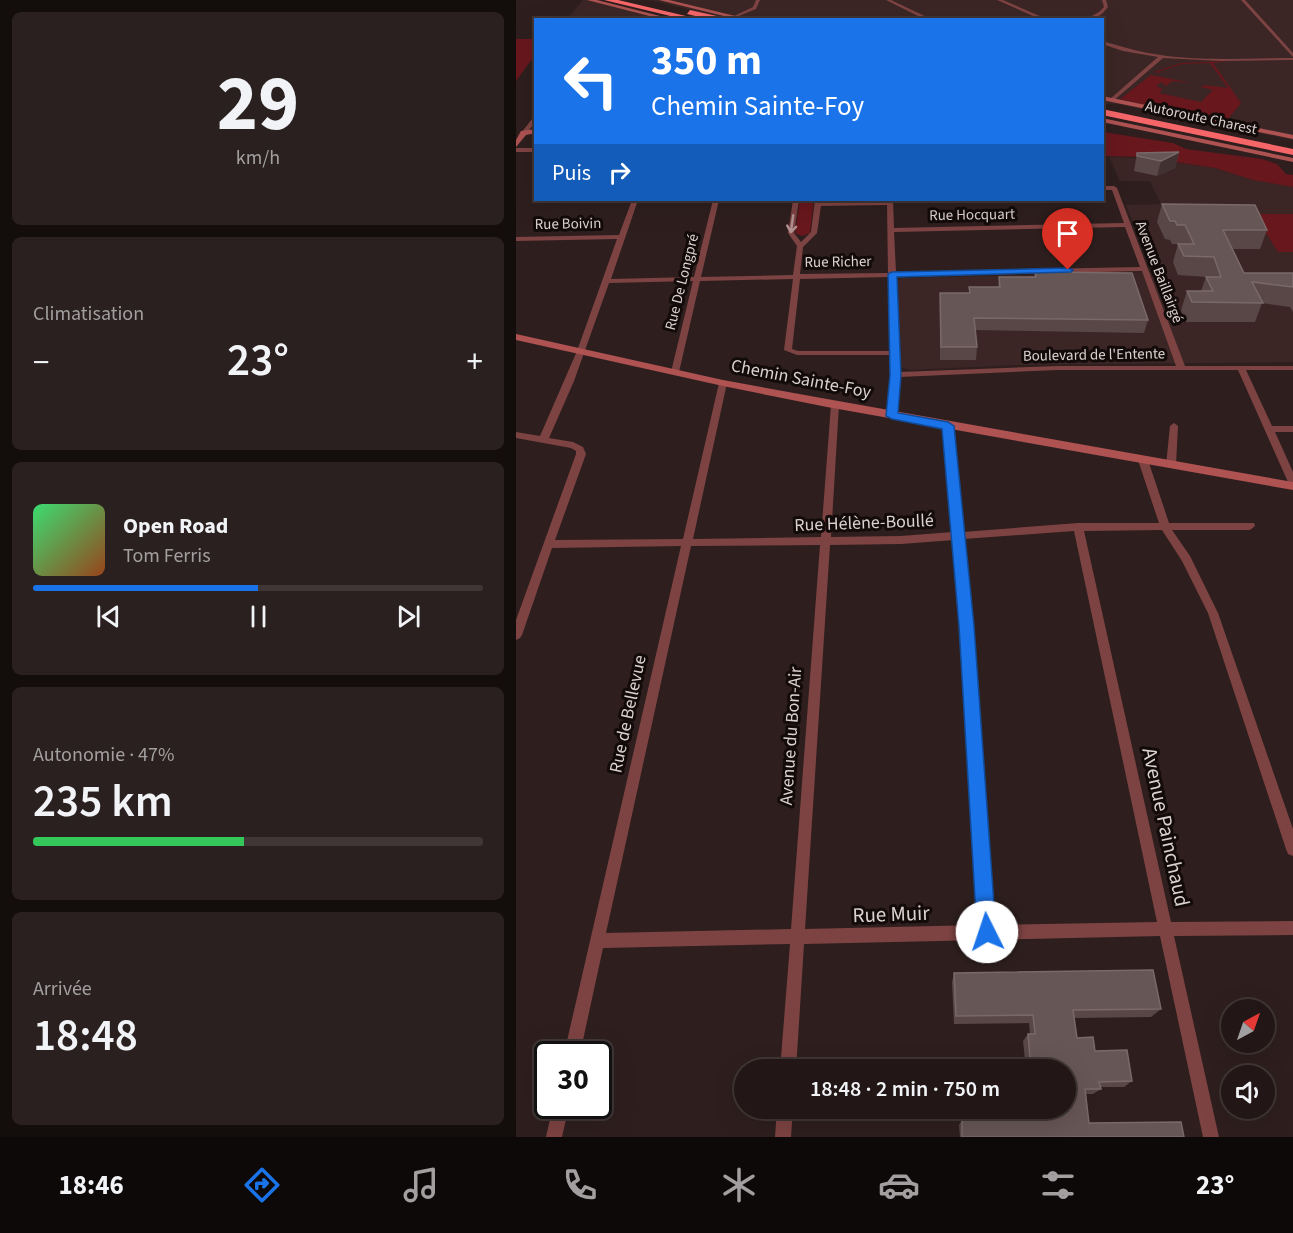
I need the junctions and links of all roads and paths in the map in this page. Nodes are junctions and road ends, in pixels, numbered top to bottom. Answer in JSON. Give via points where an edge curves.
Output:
{"nodes":[{"id":1,"x":590,"y":0,"type":"edge"},
{"id":2,"x":608,"y":0,"type":"edge"},
{"id":3,"x":619,"y":0,"type":"edge"},
{"id":4,"x":638,"y":0,"type":"edge"},
{"id":5,"x":758,"y":0,"type":"edge"},
{"id":6,"x":888,"y":0,"type":"edge"},
{"id":7,"x":999,"y":0,"type":"edge"},
{"id":8,"x":1104,"y":0,"type":"edge"},
{"id":9,"x":1243,"y":0,"type":"edge"},
{"id":10,"x":660,"y":2,"type":"edge"},
{"id":11,"x":736,"y":16,"type":"junction"},
{"id":12,"x":666,"y":18,"type":"edge"},
{"id":13,"x":693,"y":18,"type":"edge"},
{"id":14,"x":694,"y":18,"type":"edge"},
{"id":15,"x":716,"y":18,"type":"edge"},
{"id":16,"x":743,"y":18,"type":"edge"},
{"id":17,"x":927,"y":18,"type":"edge"},
{"id":18,"x":1042,"y":18,"type":"edge"},
{"id":19,"x":1091,"y":18,"type":"edge"},
{"id":20,"x":1104,"y":43,"type":"edge"},
{"id":21,"x":1161,"y":57,"type":"junction"},
{"id":22,"x":1293,"y":58,"type":"edge"},
{"id":23,"x":1197,"y":59,"type":"junction"},
{"id":24,"x":1167,"y":64,"type":"dead end"},
{"id":25,"x":1159,"y":67,"type":"dead end"},
{"id":26,"x":1147,"y":72,"type":"junction"},
{"id":27,"x":1107,"y":103,"type":"edge"},
{"id":28,"x":1104,"y":112,"type":"edge"},
{"id":29,"x":534,"y":119,"type":"edge"},
{"id":30,"x":1104,"y":120,"type":"edge"},
{"id":31,"x":534,"y":131,"type":"edge"},
{"id":32,"x":524,"y":133,"type":"junction"},
{"id":33,"x":1293,"y":137,"type":"edge"},
{"id":34,"x":516,"y":145,"type":"edge"},
{"id":35,"x":1293,"y":145,"type":"edge"},
{"id":36,"x":516,"y":150,"type":"edge"},
{"id":37,"x":534,"y":150,"type":"edge"},
{"id":38,"x":1293,"y":152,"type":"edge"},
{"id":39,"x":1293,"y":160,"type":"edge"},
{"id":40,"x":1104,"y":188,"type":"edge"},
{"id":41,"x":635,"y":201,"type":"edge"},
{"id":42,"x":716,"y":201,"type":"edge"},
{"id":43,"x":796,"y":201,"type":"edge"},
{"id":44,"x":890,"y":201,"type":"edge"},
{"id":45,"x":817,"y":202,"type":"edge"},
{"id":46,"x":1126,"y":225,"type":"junction"},
{"id":47,"x":890,"y":230,"type":"junction"},
{"id":48,"x":621,"y":237,"type":"junction"},
{"id":49,"x":516,"y":239,"type":"edge"},
{"id":50,"x":800,"y":246,"type":"junction"},
{"id":51,"x":1143,"y":268,"type":"junction"},
{"id":52,"x":892,"y":274,"type":"junction"},
{"id":53,"x":796,"y":276,"type":"junction"},
{"id":54,"x":697,"y":279,"type":"junction"},
{"id":55,"x":606,"y":281,"type":"junction"},
{"id":56,"x":516,"y":336,"type":"edge"},
{"id":57,"x":583,"y":351,"type":"junction"},
{"id":58,"x":894,"y":353,"type":"junction"},
{"id":59,"x":1181,"y":367,"type":"junction"},
{"id":60,"x":1241,"y":368,"type":"junction"},
{"id":61,"x":1293,"y":368,"type":"edge"},
{"id":62,"x":675,"y":372,"type":"junction"},
{"id":63,"x":895,"y":375,"type":"junction"},
{"id":64,"x":723,"y":383,"type":"junction"},
{"id":65,"x":835,"y":405,"type":"junction"},
{"id":66,"x":892,"y":416,"type":"junction"},
{"id":67,"x":948,"y":426,"type":"junction"},
{"id":68,"x":1174,"y":426,"type":"dead end"},
{"id":69,"x":1270,"y":429,"type":"junction"},
{"id":70,"x":1293,"y":429,"type":"edge"},
{"id":71,"x":516,"y":435,"type":"edge"},
{"id":72,"x":543,"y":440,"type":"junction"},
{"id":73,"x":1143,"y":460,"type":"junction"},
{"id":74,"x":1172,"y":465,"type":"junction"},
{"id":75,"x":1293,"y":484,"type":"edge"},
{"id":76,"x":1164,"y":525,"type":"junction"},
{"id":77,"x":1250,"y":526,"type":"dead end"},
{"id":78,"x":1078,"y":527,"type":"junction"},
{"id":79,"x":958,"y":536,"type":"junction"},
{"id":80,"x":689,"y":541,"type":"junction"},
{"id":81,"x":824,"y":542,"type":"junction"},
{"id":82,"x":550,"y":544,"type":"junction"},
{"id":83,"x":516,"y":635,"type":"edge"},
{"id":84,"x":1293,"y":849,"type":"edge"},
{"id":85,"x":1293,"y":928,"type":"edge"},
{"id":86,"x":1167,"y":929,"type":"junction"},
{"id":87,"x":987,"y":932,"type":"junction"},
{"id":88,"x":796,"y":939,"type":"junction"},
{"id":89,"x":598,"y":941,"type":"junction"},
{"id":90,"x":575,"y":1041,"type":"edge"},
{"id":91,"x":789,"y":1059,"type":"edge"},
{"id":92,"x":558,"y":1119,"type":"edge"},
{"id":93,"x":784,"y":1119,"type":"edge"},
{"id":94,"x":554,"y":1137,"type":"edge"},
{"id":95,"x":783,"y":1137,"type":"edge"},
{"id":96,"x":1211,"y":1137,"type":"edge"}],
"edges":[{"from":1,"to":12,"type":"street"},
{"from":2,"to":13,"type":"highway"},
{"from":3,"to":14,"type":"highway"},
{"from":4,"to":10,"type":"highway"},
{"from":5,"to":11,"type":"street","via":[[755,8]]},
{"from":6,"to":17,"type":"street"},
{"from":7,"to":18,"type":"street"},
{"from":8,"to":19,"type":"street","via":[[1104,12]]},
{"from":9,"to":22,"type":"street"},
{"from":10,"to":11,"type":"street"},
{"from":10,"to":15,"type":"highway"},
{"from":11,"to":16,"type":"street"},
{"from":20,"to":21,"type":"street"},
{"from":21,"to":23,"type":"street"},
{"from":21,"to":26,"type":"street"},
{"from":22,"to":23,"type":"street"},
{"from":23,"to":24,"type":"street"},
{"from":25,"to":26,"type":"street"},
{"from":26,"to":27,"type":"street"},
{"from":27,"to":33,"type":"street"},
{"from":27,"to":35,"type":"highway","name":"Autoroute Charest"},
{"from":28,"to":38,"type":"highway","name":"Autoroute Charest"},
{"from":29,"to":32,"type":"street"},
{"from":30,"to":39,"type":"street"},
{"from":31,"to":32,"type":"street"},
{"from":32,"to":34,"type":"street"},
{"from":36,"to":37,"type":"street"},
{"from":40,"to":46,"type":"street","name":"Avenue Baillairgé","via":[[1114,188]]},
{"from":41,"to":48,"type":"street"},
{"from":42,"to":54,"type":"street","name":"Rue De Longpré"},
{"from":43,"to":50,"type":"street","one_way":true,"via":[[790,233]]},
{"from":44,"to":45,"type":"street"},
{"from":44,"to":47,"type":"street"},
{"from":45,"to":50,"type":"street","via":[[814,233]]},
{"from":46,"to":47,"type":"street","name":"Rue Hocquart"},
{"from":46,"to":51,"type":"street","name":"Avenue Baillairgé"},
{"from":47,"to":52,"type":"street"},
{"from":48,"to":49,"type":"street","name":"Rue Boivin"},
{"from":48,"to":55,"type":"street"},
{"from":50,"to":53,"type":"street"},
{"from":51,"to":52,"type":"street","name":"Rue Richer"},
{"from":51,"to":59,"type":"street","name":"Avenue Baillairgé"},
{"from":52,"to":53,"type":"street","name":"Rue Richer"},
{"from":52,"to":58,"type":"street"},
{"from":53,"to":54,"type":"street","name":"Rue Richer"},
{"from":53,"to":58,"type":"street","via":[[788,350]]},
{"from":54,"to":55,"type":"street","name":"Rue Richer"},
{"from":54,"to":62,"type":"street","name":"Rue De Longpré"},
{"from":55,"to":57,"type":"street"},
{"from":56,"to":57,"type":"street","name":"Chemin Sainte-Foy"},
{"from":57,"to":62,"type":"street","name":"Chemin Sainte-Foy"},
{"from":57,"to":72,"type":"street"},
{"from":58,"to":63,"type":"street"},
{"from":59,"to":60,"type":"street","name":"Boulevard de l'Entente"},
{"from":59,"to":63,"type":"street","name":"Boulevard de l'Entente"},
{"from":60,"to":61,"type":"street","name":"Boulevard de l'Entente"},
{"from":60,"to":69,"type":"street"},
{"from":62,"to":64,"type":"street","name":"Chemin Sainte-Foy"},
{"from":63,"to":66,"type":"street"},
{"from":64,"to":65,"type":"street","name":"Chemin Sainte-Foy"},
{"from":64,"to":80,"type":"street","name":"Rue de Bellevue"},
{"from":65,"to":66,"type":"street","name":"Chemin Sainte-Foy"},
{"from":65,"to":81,"type":"street","name":"Avenue du Bon-Air"},
{"from":66,"to":67,"type":"street","name":"Chemin Sainte-Foy"},
{"from":67,"to":73,"type":"street","name":"Chemin Sainte-Foy"},
{"from":67,"to":79,"type":"street"},
{"from":68,"to":74,"type":"street"},
{"from":69,"to":70,"type":"street"},
{"from":69,"to":75,"type":"street"},
{"from":71,"to":72,"type":"street"},
{"from":72,"to":82,"type":"street","via":[[579,449],[580,457]]},
{"from":73,"to":74,"type":"street","name":"Chemin Sainte-Foy"},
{"from":73,"to":76,"type":"street"},
{"from":74,"to":75,"type":"street","name":"Chemin Sainte-Foy"},
{"from":76,"to":77,"type":"street","name":"Rue Hélène-Boullé"},
{"from":76,"to":78,"type":"street","name":"Rue Hélène-Boullé"},
{"from":76,"to":84,"type":"street","via":[[1213,613]]},
{"from":78,"to":79,"type":"street","name":"Rue Hélène-Boullé"},
{"from":78,"to":86,"type":"street","name":"Avenue Painchaud"},
{"from":79,"to":81,"type":"street","name":"Rue Hélène-Boullé"},
{"from":79,"to":87,"type":"street"},
{"from":80,"to":81,"type":"street","name":"Rue Hélène-Boullé"},
{"from":80,"to":82,"type":"street","name":"Rue Hélène-Boullé"},
{"from":80,"to":89,"type":"street","name":"Rue de Bellevue"},
{"from":81,"to":88,"type":"street","name":"Avenue du Bon-Air"},
{"from":82,"to":83,"type":"street"},
{"from":85,"to":86,"type":"street","name":"Rue Muir"},
{"from":86,"to":87,"type":"street","name":"Rue Muir"},
{"from":86,"to":96,"type":"street","name":"Avenue Painchaud"},
{"from":87,"to":88,"type":"street","name":"Rue Muir"},
{"from":88,"to":89,"type":"street","name":"Rue Muir"},
{"from":88,"to":91,"type":"street","name":"Avenue du Bon-Air"},
{"from":89,"to":90,"type":"street","name":"Rue de Bellevue"},
{"from":92,"to":94,"type":"street"},
{"from":93,"to":95,"type":"street"}]}
